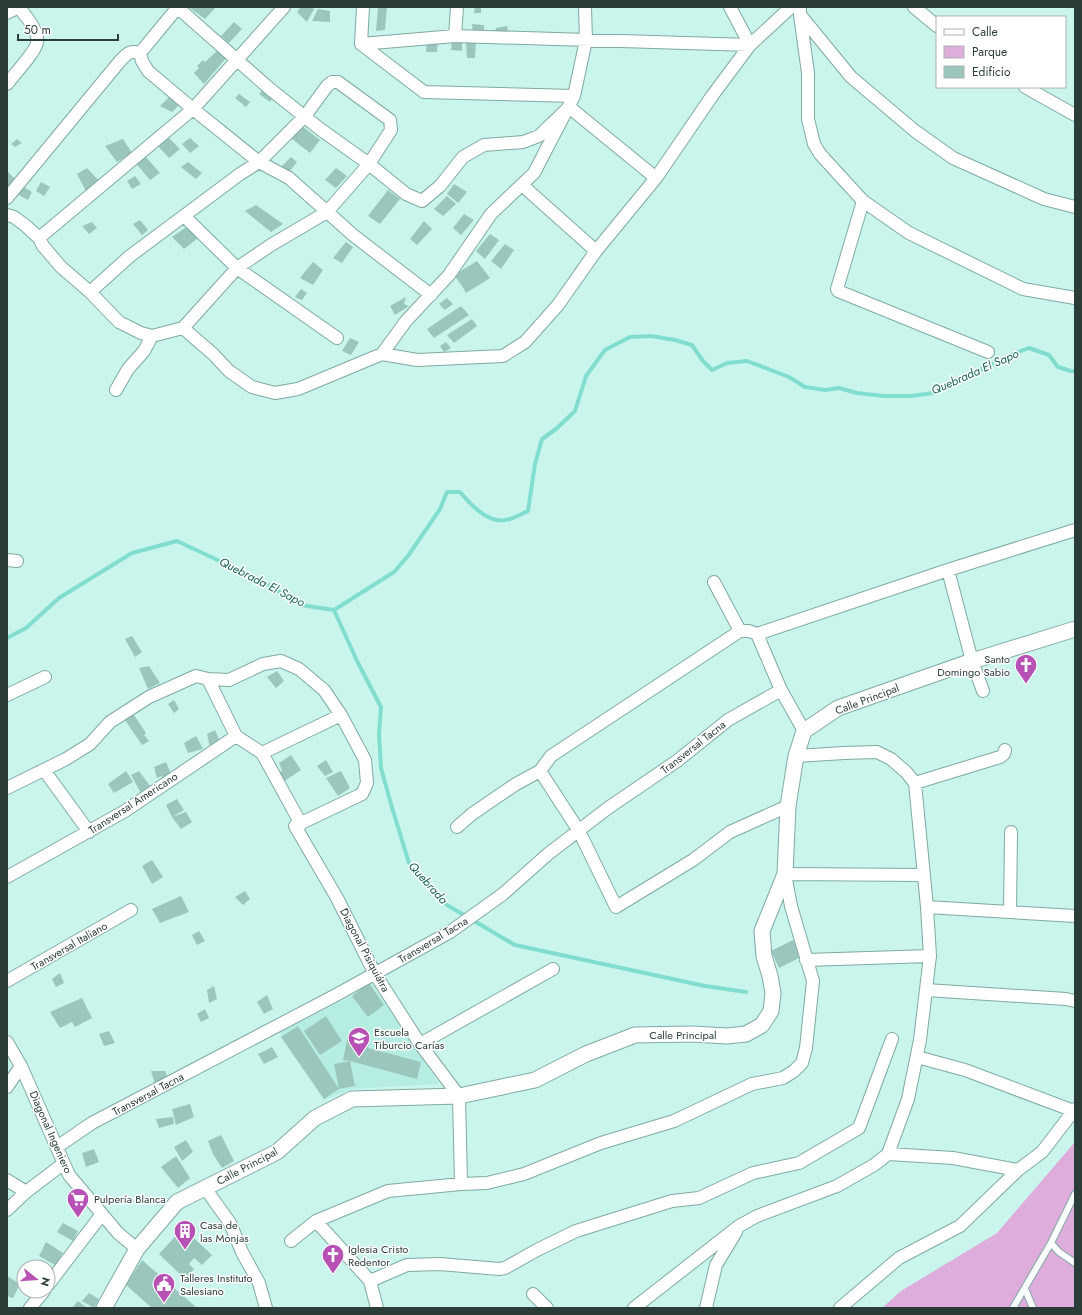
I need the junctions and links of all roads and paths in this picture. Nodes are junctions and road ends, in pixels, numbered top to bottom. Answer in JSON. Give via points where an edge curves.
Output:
{"nodes":[{"id":1,"x":177,"y":7,"type":"edge"},
{"id":2,"x":284,"y":7,"type":"edge"},
{"id":3,"x":363,"y":7,"type":"edge"},
{"id":4,"x":457,"y":7,"type":"edge"},
{"id":5,"x":585,"y":7,"type":"edge"},
{"id":6,"x":730,"y":7,"type":"edge"},
{"id":7,"x":791,"y":7,"type":"edge"},
{"id":8,"x":914,"y":7,"type":"edge"},
{"id":9,"x":800,"y":11,"type":"edge"},
{"id":10,"x":7,"y":13,"type":"edge"},
{"id":11,"x":936,"y":25,"type":"edge"},
{"id":12,"x":455,"y":36,"type":"junction"},
{"id":13,"x":586,"y":40,"type":"junction"},
{"id":14,"x":361,"y":44,"type":"junction"},
{"id":15,"x":750,"y":45,"type":"junction"},
{"id":16,"x":140,"y":54,"type":"junction"},
{"id":17,"x":237,"y":60,"type":"junction"},
{"id":18,"x":7,"y":84,"type":"edge"},
{"id":19,"x":1027,"y":88,"type":"edge"},
{"id":20,"x":571,"y":102,"type":"junction"},
{"id":21,"x":193,"y":109,"type":"junction"},
{"id":22,"x":1075,"y":115,"type":"edge"},
{"id":23,"x":305,"y":116,"type":"junction"},
{"id":24,"x":259,"y":162,"type":"junction"},
{"id":25,"x":369,"y":164,"type":"junction"},
{"id":26,"x":656,"y":178,"type":"junction"},
{"id":27,"x":522,"y":185,"type":"junction"},
{"id":28,"x":7,"y":198,"type":"edge"},
{"id":29,"x":863,"y":201,"type":"junction"},
{"id":30,"x":1075,"y":207,"type":"edge"},
{"id":31,"x":326,"y":212,"type":"junction"},
{"id":32,"x":7,"y":215,"type":"edge"},
{"id":33,"x":184,"y":216,"type":"junction"},
{"id":34,"x":39,"y":238,"type":"junction"},
{"id":35,"x":596,"y":250,"type":"junction"},
{"id":36,"x":237,"y":268,"type":"junction"},
{"id":37,"x":90,"y":292,"type":"junction"},
{"id":38,"x":431,"y":295,"type":"junction"},
{"id":39,"x":1075,"y":298,"type":"edge"},
{"id":40,"x":183,"y":328,"type":"junction"},
{"id":41,"x":152,"y":336,"type":"junction"},
{"id":42,"x":337,"y":338,"type":"dead end"},
{"id":43,"x":988,"y":352,"type":"dead end"},
{"id":44,"x":382,"y":354,"type":"junction"},
{"id":45,"x":116,"y":390,"type":"dead end"},
{"id":46,"x":1075,"y":530,"type":"edge"},
{"id":47,"x":948,"y":570,"type":"junction"},
{"id":48,"x":714,"y":582,"type":"dead end"},
{"id":49,"x":1075,"y":629,"type":"edge"},
{"id":50,"x":740,"y":631,"type":"junction"},
{"id":51,"x":757,"y":634,"type":"junction"},
{"id":52,"x":972,"y":661,"type":"junction"},
{"id":53,"x":45,"y":677,"type":"dead end"},
{"id":54,"x":208,"y":678,"type":"junction"},
{"id":55,"x":781,"y":690,"type":"junction"},
{"id":56,"x":982,"y":691,"type":"dead end"},
{"id":57,"x":7,"y":695,"type":"edge"},
{"id":58,"x":341,"y":715,"type":"junction"},
{"id":59,"x":804,"y":732,"type":"junction"},
{"id":60,"x":236,"y":736,"type":"junction"},
{"id":61,"x":1005,"y":750,"type":"dead end"},
{"id":62,"x":262,"y":753,"type":"junction"},
{"id":63,"x":796,"y":756,"type":"junction"},
{"id":64,"x":44,"y":770,"type":"junction"},
{"id":65,"x":540,"y":771,"type":"junction"},
{"id":66,"x":915,"y":783,"type":"junction"},
{"id":67,"x":7,"y":788,"type":"edge"},
{"id":68,"x":788,"y":806,"type":"junction"},
{"id":69,"x":298,"y":825,"type":"junction"},
{"id":70,"x":457,"y":827,"type":"dead end"},
{"id":71,"x":579,"y":831,"type":"junction"},
{"id":72,"x":88,"y":832,"type":"junction"},
{"id":73,"x":1011,"y":832,"type":"dead end"},
{"id":74,"x":785,"y":874,"type":"junction"},
{"id":75,"x":924,"y":875,"type":"junction"},
{"id":76,"x":7,"y":877,"type":"edge"},
{"id":77,"x":927,"y":907,"type":"junction"},
{"id":78,"x":131,"y":910,"type":"dead end"},
{"id":79,"x":1010,"y":912,"type":"junction"},
{"id":80,"x":1075,"y":916,"type":"edge"},
{"id":81,"x":930,"y":956,"type":"junction"},
{"id":82,"x":806,"y":960,"type":"junction"},
{"id":83,"x":553,"y":970,"type":"dead end"},
{"id":84,"x":375,"y":974,"type":"junction"},
{"id":85,"x":7,"y":981,"type":"edge"},
{"id":86,"x":926,"y":990,"type":"junction"},
{"id":87,"x":1075,"y":1001,"type":"edge"},
{"id":88,"x":892,"y":1039,"type":"dead end"},
{"id":89,"x":7,"y":1042,"type":"edge"},
{"id":90,"x":420,"y":1044,"type":"junction"},
{"id":91,"x":917,"y":1057,"type":"junction"},
{"id":92,"x":21,"y":1066,"type":"junction"},
{"id":93,"x":7,"y":1087,"type":"edge"},
{"id":94,"x":459,"y":1096,"type":"junction"},
{"id":95,"x":1074,"y":1110,"type":"edge"},
{"id":96,"x":57,"y":1147,"type":"junction"},
{"id":97,"x":888,"y":1154,"type":"junction"},
{"id":98,"x":63,"y":1164,"type":"junction"},
{"id":99,"x":1018,"y":1170,"type":"junction"},
{"id":100,"x":7,"y":1180,"type":"edge"},
{"id":101,"x":462,"y":1184,"type":"junction"},
{"id":102,"x":205,"y":1188,"type":"junction"},
{"id":103,"x":26,"y":1192,"type":"junction"},
{"id":104,"x":1075,"y":1194,"type":"edge"},
{"id":105,"x":7,"y":1210,"type":"edge"},
{"id":106,"x":102,"y":1214,"type":"junction"},
{"id":107,"x":316,"y":1222,"type":"junction"},
{"id":108,"x":739,"y":1226,"type":"junction"},
{"id":109,"x":291,"y":1241,"type":"dead end"},
{"id":110,"x":1051,"y":1243,"type":"junction"},
{"id":111,"x":137,"y":1249,"type":"junction"},
{"id":112,"x":1075,"y":1263,"type":"edge"},
{"id":113,"x":56,"y":1274,"type":"edge"},
{"id":114,"x":370,"y":1281,"type":"junction"},
{"id":115,"x":1024,"y":1289,"type":"junction"},
{"id":116,"x":533,"y":1294,"type":"dead end"},
{"id":117,"x":37,"y":1299,"type":"edge"},
{"id":118,"x":30,"y":1308,"type":"edge"},
{"id":119,"x":104,"y":1308,"type":"edge"},
{"id":120,"x":266,"y":1308,"type":"edge"},
{"id":121,"x":377,"y":1308,"type":"edge"},
{"id":122,"x":547,"y":1308,"type":"edge"},
{"id":123,"x":634,"y":1308,"type":"edge"},
{"id":124,"x":706,"y":1308,"type":"edge"},
{"id":125,"x":840,"y":1308,"type":"edge"},
{"id":126,"x":1013,"y":1308,"type":"edge"},
{"id":127,"x":1033,"y":1308,"type":"edge"}],
"edges":[{"from":1,"to":16,"type":"street"},
{"from":1,"to":17,"type":"street"},
{"from":2,"to":17,"type":"street"},
{"from":3,"to":14,"type":"street"},
{"from":4,"to":12,"type":"street"},
{"from":5,"to":13,"type":"street"},
{"from":6,"to":15,"type":"street"},
{"from":7,"to":15,"type":"street"},
{"from":8,"to":11,"type":"street"},
{"from":9,"to":29,"type":"street","via":[[808,74],[808,118],[814,144]]},
{"from":9,"to":30,"type":"street","via":[[851,77],[953,158],[1044,199]]},
{"from":10,"to":18,"type":"street","via":[[20,8],[30,21],[37,43]]},
{"from":12,"to":13,"type":"street"},
{"from":12,"to":14,"type":"street"},
{"from":13,"to":15,"type":"street"},
{"from":13,"to":20,"type":"street"},
{"from":14,"to":20,"type":"street","via":[[424,92]]},
{"from":15,"to":26,"type":"street"},
{"from":16,"to":21,"type":"street","via":[[148,71]]},
{"from":16,"to":28,"type":"street","via":[[129,53],[120,61]]},
{"from":17,"to":21,"type":"street"},
{"from":17,"to":23,"type":"street"},
{"from":19,"to":22,"type":"street"},
{"from":20,"to":25,"type":"street","via":[[539,136],[523,142],[484,145],[463,157],[440,186],[422,201],[406,194]]},
{"from":20,"to":26,"type":"street"},
{"from":20,"to":27,"type":"street","via":[[534,173]]},
{"from":21,"to":24,"type":"street"},
{"from":21,"to":34,"type":"street"},
{"from":23,"to":24,"type":"street"},
{"from":23,"to":25,"type":"street"},
{"from":23,"to":25,"type":"street","via":[[327,86],[332,82],[338,82],[390,120],[391,130]]},
{"from":24,"to":31,"type":"street","via":[[289,178]]},
{"from":24,"to":33,"type":"street"},
{"from":25,"to":31,"type":"street"},
{"from":26,"to":35,"type":"street"},
{"from":27,"to":35,"type":"street"},
{"from":27,"to":38,"type":"street","via":[[491,214],[449,275]]},
{"from":29,"to":39,"type":"street","via":[[909,233],[1023,289]]},
{"from":29,"to":43,"type":"street","via":[[838,291]]},
{"from":31,"to":36,"type":"street","via":[[271,244]]},
{"from":31,"to":38,"type":"street"},
{"from":32,"to":34,"type":"street","via":[[14,217]]},
{"from":33,"to":36,"type":"street"},
{"from":33,"to":37,"type":"street","via":[[130,256]]},
{"from":34,"to":37,"type":"street","via":[[61,267]]},
{"from":35,"to":44,"type":"street","via":[[553,310],[525,342],[503,356],[417,360]]},
{"from":36,"to":40,"type":"street"},
{"from":36,"to":42,"type":"street"},
{"from":37,"to":41,"type":"street","via":[[119,322],[141,334]]},
{"from":38,"to":44,"type":"street","via":[[406,321]]},
{"from":40,"to":41,"type":"street"},
{"from":40,"to":44,"type":"street","via":[[240,379],[252,387],[276,393],[298,389]]},
{"from":41,"to":45,"type":"street"},
{"from":46,"to":47,"type":"street"},
{"from":47,"to":51,"type":"street"},
{"from":47,"to":52,"type":"street"},
{"from":48,"to":50,"type":"street"},
{"from":49,"to":52,"type":"street","name":"Calle Principal"},
{"from":50,"to":51,"type":"street"},
{"from":50,"to":65,"type":"street","via":[[551,756]]},
{"from":51,"to":55,"type":"street"},
{"from":52,"to":56,"type":"street"},
{"from":52,"to":59,"type":"street","name":"Calle Principal","via":[[838,708]]},
{"from":53,"to":57,"type":"street"},
{"from":54,"to":58,"type":"street","via":[[229,680],[263,664],[281,661],[298,669],[324,690]]},
{"from":54,"to":60,"type":"street"},
{"from":54,"to":64,"type":"street","via":[[196,676],[149,697],[110,722],[90,744]]},
{"from":55,"to":59,"type":"street"},
{"from":55,"to":71,"type":"street","name":"Transversal Tacna","via":[[728,720],[677,761]]},
{"from":58,"to":62,"type":"street"},
{"from":58,"to":69,"type":"street","via":[[365,760],[367,783],[362,794]]},
{"from":59,"to":63,"type":"street","name":"Calle Principal"},
{"from":60,"to":62,"type":"street","name":"Diagonal Pisiquiátra"},
{"from":60,"to":72,"type":"street","name":"Transversal Americano","via":[[125,811]]},
{"from":61,"to":66,"type":"street","via":[[1000,757]]},
{"from":62,"to":69,"type":"street","name":"Diagonal Pisiquiátra"},
{"from":63,"to":66,"type":"street","via":[[877,752],[891,759]]},
{"from":63,"to":68,"type":"street","name":"Calle Principal"},
{"from":64,"to":67,"type":"street"},
{"from":64,"to":72,"type":"street"},
{"from":65,"to":70,"type":"street","via":[[516,784]]},
{"from":65,"to":71,"type":"street"},
{"from":66,"to":75,"type":"street"},
{"from":68,"to":71,"type":"street","via":[[730,832],[693,860],[616,907]]},
{"from":68,"to":74,"type":"street","name":"Calle Principal"},
{"from":69,"to":84,"type":"street","name":"Diagonal Pisiquiátra"},
{"from":71,"to":84,"type":"street","name":"Transversal Tacna","via":[[548,854],[503,894],[450,932]]},
{"from":72,"to":76,"type":"street","name":"Transversal Americano"},
{"from":73,"to":79,"type":"street"},
{"from":74,"to":75,"type":"street"},
{"from":74,"to":82,"type":"street"},
{"from":74,"to":94,"type":"street","name":"Calle Principal","via":[[762,931],[764,956],[772,993],[771,1012],[762,1025],[746,1034],[727,1036],[635,1036],[586,1054],[535,1080]]},
{"from":75,"to":77,"type":"street"},
{"from":77,"to":79,"type":"street"},
{"from":77,"to":81,"type":"street"},
{"from":78,"to":85,"type":"street","name":"Transversal Italiano"},
{"from":79,"to":80,"type":"street"},
{"from":81,"to":82,"type":"street"},
{"from":81,"to":86,"type":"street"},
{"from":82,"to":101,"type":"street","via":[[813,981],[807,1041],[802,1063],[794,1071],[783,1078],[752,1084],[674,1121],[601,1143],[524,1174],[487,1183]]},
{"from":83,"to":90,"type":"street"},
{"from":84,"to":90,"type":"street","name":"Diagonal Pisiquiátra"},
{"from":84,"to":96,"type":"street","name":"Transversal Tacna","via":[[92,1123]]},
{"from":86,"to":87,"type":"street"},
{"from":86,"to":91,"type":"street"},
{"from":88,"to":114,"type":"street","via":[[859,1128],[799,1163],[753,1173],[699,1198],[672,1201],[576,1231],[505,1268],[407,1264]]},
{"from":89,"to":92,"type":"street","name":"Diagonal Ingeniero"},
{"from":90,"to":94,"type":"street","name":"Diagonal Pisiquiátra"},
{"from":91,"to":95,"type":"street","via":[[965,1070]]},
{"from":91,"to":97,"type":"street","via":[[908,1099]]},
{"from":92,"to":93,"type":"street"},
{"from":92,"to":96,"type":"street","name":"Diagonal Ingeniero"},
{"from":94,"to":101,"type":"street"},
{"from":94,"to":102,"type":"street","name":"Calle Principal","via":[[352,1099],[315,1118],[277,1152]]},
{"from":95,"to":99,"type":"street","via":[[1042,1152]]},
{"from":96,"to":98,"type":"street","name":"Diagonal Ingeniero"},
{"from":97,"to":99,"type":"street","via":[[953,1158]]},
{"from":97,"to":108,"type":"street","via":[[837,1186],[756,1216]]},
{"from":98,"to":103,"type":"street"},
{"from":98,"to":106,"type":"street","name":"Diagonal Ingeniero","via":[[69,1175]]},
{"from":99,"to":125,"type":"street","via":[[960,1226],[899,1258]]},
{"from":100,"to":103,"type":"street"},
{"from":101,"to":107,"type":"street","via":[[388,1191]]},
{"from":102,"to":111,"type":"street","name":"Calle Principal","via":[[177,1202]]},
{"from":102,"to":120,"type":"street","via":[[230,1223],[259,1283]]},
{"from":103,"to":105,"type":"street"},
{"from":104,"to":110,"type":"lane"},
{"from":106,"to":111,"type":"street","name":"Diagonal Ingeniero","via":[[118,1234]]},
{"from":106,"to":113,"type":"street"},
{"from":107,"to":109,"type":"street"},
{"from":107,"to":114,"type":"street"},
{"from":108,"to":123,"type":"street"},
{"from":108,"to":124,"type":"street","via":[[716,1265]]},
{"from":110,"to":112,"type":"lane"},
{"from":110,"to":115,"type":"lane"},
{"from":111,"to":119,"type":"street","name":"Calle Principal"},
{"from":114,"to":121,"type":"street"},
{"from":115,"to":126,"type":"lane"},
{"from":115,"to":127,"type":"lane"},
{"from":116,"to":122,"type":"street"},
{"from":117,"to":118,"type":"street"}]}
